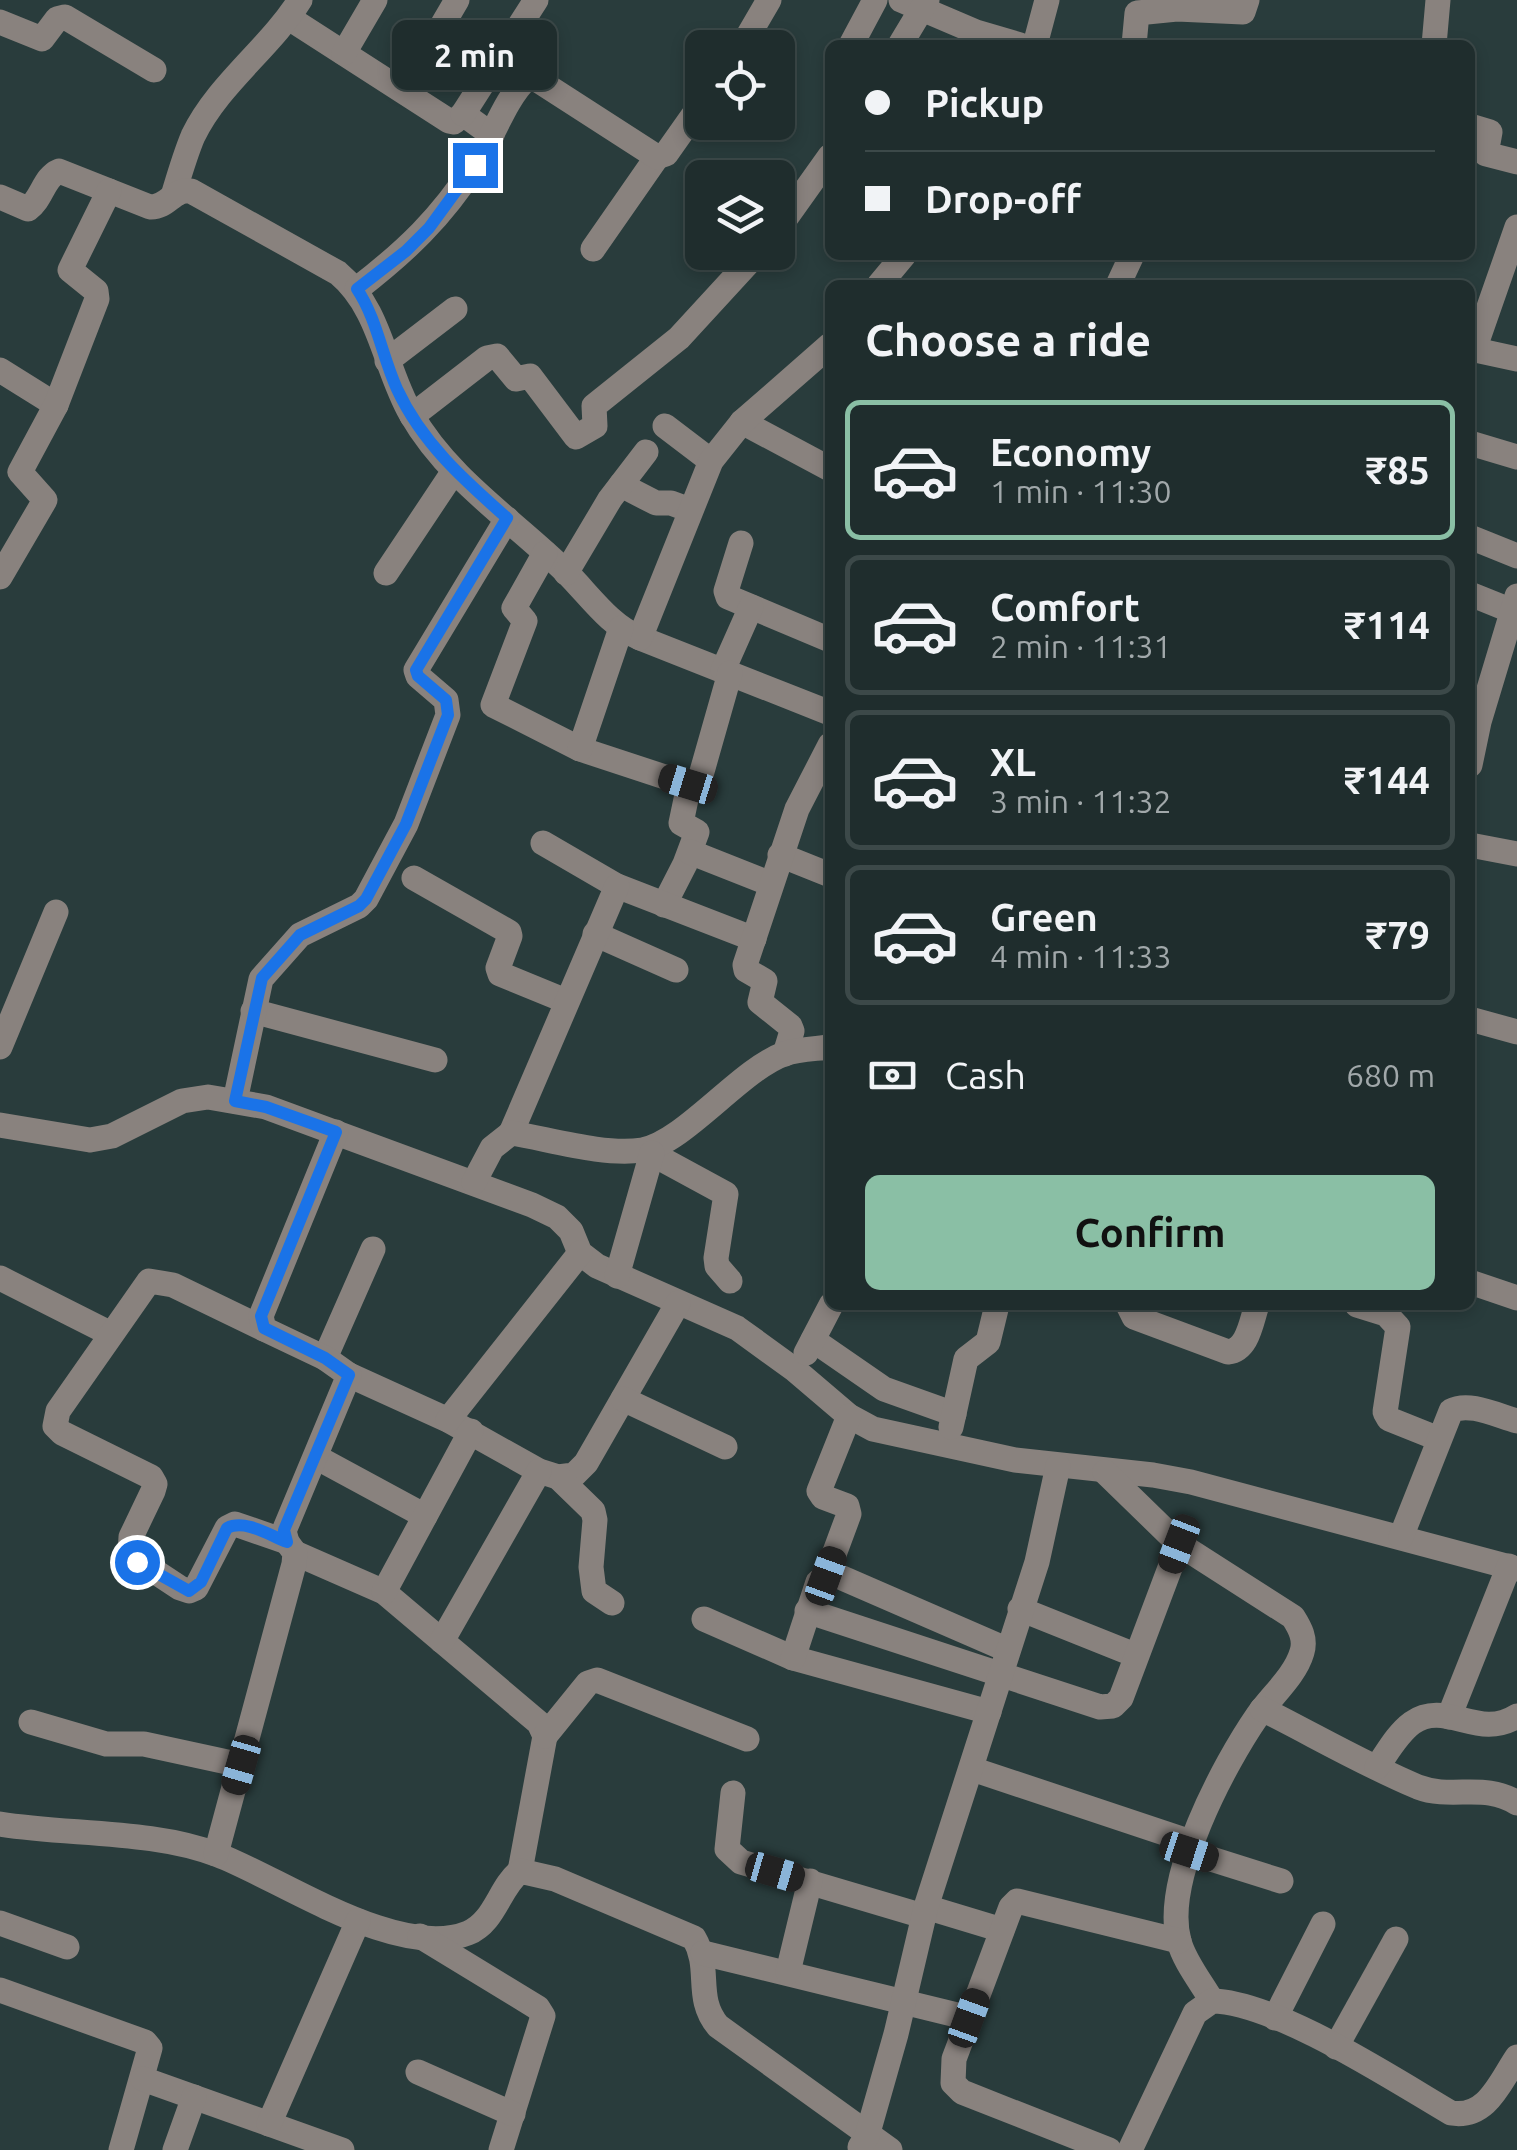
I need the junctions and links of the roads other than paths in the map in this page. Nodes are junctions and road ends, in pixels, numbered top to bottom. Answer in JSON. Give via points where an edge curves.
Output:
{"nodes":[{"id":1,"x":375,"y":0,"type":"edge"},
{"id":2,"x":457,"y":0,"type":"edge"},
{"id":3,"x":536,"y":0,"type":"edge"},
{"id":4,"x":770,"y":0,"type":"edge"},
{"id":5,"x":875,"y":0,"type":"edge"},
{"id":6,"x":1047,"y":0,"type":"edge"},
{"id":7,"x":1247,"y":0,"type":"edge"},
{"id":8,"x":1438,"y":0,"type":"edge"},
{"id":9,"x":916,"y":4,"type":"edge"},
{"id":10,"x":294,"y":9,"type":"edge"},
{"id":11,"x":0,"y":22,"type":"edge"},
{"id":12,"x":440,"y":29,"type":"dead end"},
{"id":13,"x":752,"y":30,"type":"edge"},
{"id":14,"x":855,"y":40,"type":"edge"},
{"id":15,"x":902,"y":40,"type":"edge"},
{"id":16,"x":1007,"y":40,"type":"edge"},
{"id":17,"x":1036,"y":40,"type":"edge"},
{"id":18,"x":1134,"y":40,"type":"edge"},
{"id":19,"x":1434,"y":40,"type":"edge"},
{"id":20,"x":344,"y":53,"type":"junction"},
{"id":21,"x":154,"y":70,"type":"dead end"},
{"id":22,"x":463,"y":114,"type":"junction"},
{"id":23,"x":685,"y":127,"type":"edge"},
{"id":24,"x":1475,"y":128,"type":"edge"},
{"id":25,"x":492,"y":135,"type":"junction"},
{"id":26,"x":656,"y":158,"type":"junction"},
{"id":27,"x":1517,"y":162,"type":"edge"},
{"id":28,"x":825,"y":163,"type":"edge"},
{"id":29,"x":108,"y":190,"type":"junction"},
{"id":30,"x":173,"y":196,"type":"junction"},
{"id":31,"x":0,"y":197,"type":"edge"},
{"id":32,"x":795,"y":204,"type":"edge"},
{"id":33,"x":1517,"y":226,"type":"edge"},
{"id":34,"x":593,"y":249,"type":"dead end"},
{"id":35,"x":900,"y":260,"type":"edge"},
{"id":36,"x":741,"y":270,"type":"edge"},
{"id":37,"x":883,"y":280,"type":"edge"},
{"id":38,"x":357,"y":289,"type":"junction"},
{"id":39,"x":455,"y":309,"type":"dead end"},
{"id":40,"x":825,"y":348,"type":"edge"},
{"id":41,"x":1517,"y":359,"type":"edge"},
{"id":42,"x":387,"y":361,"type":"junction"},
{"id":43,"x":0,"y":370,"type":"edge"},
{"id":44,"x":56,"y":405,"type":"junction"},
{"id":45,"x":412,"y":416,"type":"junction"},
{"id":46,"x":742,"y":422,"type":"junction"},
{"id":47,"x":665,"y":426,"type":"dead end"},
{"id":48,"x":1475,"y":445,"type":"edge"},
{"id":49,"x":646,"y":452,"type":"dead end"},
{"id":50,"x":1517,"y":457,"type":"edge"},
{"id":51,"x":711,"y":461,"type":"junction"},
{"id":52,"x":825,"y":466,"type":"edge"},
{"id":53,"x":454,"y":471,"type":"junction"},
{"id":54,"x":621,"y":485,"type":"junction"},
{"id":55,"x":690,"y":510,"type":"junction"},
{"id":56,"x":507,"y":518,"type":"junction"},
{"id":57,"x":1475,"y":538,"type":"edge"},
{"id":58,"x":741,"y":543,"type":"dead end"},
{"id":59,"x":545,"y":554,"type":"junction"},
{"id":60,"x":1517,"y":556,"type":"edge"},
{"id":61,"x":566,"y":572,"type":"junction"},
{"id":62,"x":386,"y":573,"type":"dead end"},
{"id":63,"x":0,"y":577,"type":"edge"},
{"id":64,"x":1475,"y":595,"type":"edge"},
{"id":65,"x":751,"y":607,"type":"junction"},
{"id":66,"x":1515,"y":607,"type":"edge"},
{"id":67,"x":630,"y":633,"type":"junction"},
{"id":68,"x":825,"y":638,"type":"edge"},
{"id":69,"x":727,"y":672,"type":"junction"},
{"id":70,"x":825,"y":702,"type":"edge"},
{"id":71,"x":1475,"y":718,"type":"edge"},
{"id":72,"x":580,"y":749,"type":"junction"},
{"id":73,"x":825,"y":755,"type":"edge"},
{"id":74,"x":690,"y":788,"type":"junction"},
{"id":75,"x":543,"y":844,"type":"dead end"},
{"id":76,"x":1475,"y":846,"type":"edge"},
{"id":77,"x":690,"y":852,"type":"junction"},
{"id":78,"x":1517,"y":854,"type":"edge"},
{"id":79,"x":780,"y":855,"type":"junction"},
{"id":80,"x":825,"y":873,"type":"edge"},
{"id":81,"x":414,"y":878,"type":"dead end"},
{"id":82,"x":772,"y":884,"type":"junction"},
{"id":83,"x":617,"y":886,"type":"junction"},
{"id":84,"x":664,"y":905,"type":"junction"},
{"id":85,"x":56,"y":912,"type":"dead end"},
{"id":86,"x":595,"y":934,"type":"junction"},
{"id":87,"x":754,"y":939,"type":"junction"},
{"id":88,"x":676,"y":970,"type":"dead end"},
{"id":89,"x":566,"y":1001,"type":"junction"},
{"id":90,"x":253,"y":1011,"type":"junction"},
{"id":91,"x":1475,"y":1019,"type":"edge"},
{"id":92,"x":1517,"y":1032,"type":"edge"},
{"id":93,"x":0,"y":1048,"type":"edge"},
{"id":94,"x":825,"y":1049,"type":"edge"},
{"id":95,"x":785,"y":1054,"type":"junction"},
{"id":96,"x":435,"y":1060,"type":"dead end"},
{"id":97,"x":235,"y":1101,"type":"junction"},
{"id":98,"x":0,"y":1126,"type":"edge"},
{"id":99,"x":336,"y":1132,"type":"junction"},
{"id":100,"x":511,"y":1133,"type":"junction"},
{"id":101,"x":648,"y":1152,"type":"junction"},
{"id":102,"x":474,"y":1182,"type":"junction"},
{"id":103,"x":373,"y":1249,"type":"dead end"},
{"id":104,"x":580,"y":1254,"type":"junction"},
{"id":105,"x":618,"y":1276,"type":"junction"},
{"id":106,"x":0,"y":1278,"type":"edge"},
{"id":107,"x":730,"y":1281,"type":"dead end"},
{"id":108,"x":1475,"y":1284,"type":"edge"},
{"id":109,"x":1517,"y":1298,"type":"edge"},
{"id":110,"x":678,"y":1303,"type":"junction"},
{"id":111,"x":828,"y":1310,"type":"edge"},
{"id":112,"x":997,"y":1310,"type":"edge"},
{"id":113,"x":1130,"y":1310,"type":"edge"},
{"id":114,"x":1255,"y":1310,"type":"edge"},
{"id":115,"x":1375,"y":1310,"type":"edge"},
{"id":116,"x":264,"y":1328,"type":"junction"},
{"id":117,"x":111,"y":1334,"type":"junction"},
{"id":118,"x":813,"y":1340,"type":"junction"},
{"id":119,"x":325,"y":1358,"type":"junction"},
{"id":120,"x":796,"y":1370,"type":"junction"},
{"id":121,"x":349,"y":1375,"type":"junction"},
{"id":122,"x":623,"y":1399,"type":"junction"},
{"id":123,"x":1514,"y":1412,"type":"edge"},
{"id":124,"x":954,"y":1414,"type":"junction"},
{"id":125,"x":849,"y":1416,"type":"junction"},
{"id":126,"x":460,"y":1426,"type":"junction"},
{"id":127,"x":1439,"y":1439,"type":"junction"},
{"id":128,"x":725,"y":1447,"type":"dead end"},
{"id":129,"x":946,"y":1447,"type":"junction"},
{"id":130,"x":316,"y":1457,"type":"junction"},
{"id":131,"x":1058,"y":1466,"type":"junction"},
{"id":132,"x":1104,"y":1472,"type":"junction"},
{"id":133,"x":549,"y":1474,"type":"junction"},
{"id":134,"x":425,"y":1516,"type":"junction"},
{"id":135,"x":1401,"y":1536,"type":"junction"},
{"id":136,"x":1179,"y":1544,"type":"junction"},
{"id":137,"x":291,"y":1548,"type":"junction"},
{"id":138,"x":1513,"y":1568,"type":"edge"},
{"id":139,"x":826,"y":1576,"type":"junction"},
{"id":140,"x":384,"y":1592,"type":"junction"},
{"id":141,"x":612,"y":1603,"type":"dead end"},
{"id":142,"x":1020,"y":1608,"type":"junction"},
{"id":143,"x":807,"y":1612,"type":"junction"},
{"id":144,"x":704,"y":1619,"type":"dead end"},
{"id":145,"x":442,"y":1640,"type":"junction"},
{"id":146,"x":1135,"y":1655,"type":"junction"},
{"id":147,"x":793,"y":1658,"type":"junction"},
{"id":148,"x":1005,"y":1661,"type":"junction"},
{"id":149,"x":1262,"y":1709,"type":"junction"},
{"id":150,"x":990,"y":1712,"type":"junction"},
{"id":151,"x":1450,"y":1716,"type":"junction"},
{"id":152,"x":1517,"y":1716,"type":"edge"},
{"id":153,"x":31,"y":1722,"type":"dead end"},
{"id":154,"x":545,"y":1736,"type":"junction"},
{"id":155,"x":747,"y":1739,"type":"dead end"},
{"id":156,"x":241,"y":1765,"type":"junction"},
{"id":157,"x":1377,"y":1767,"type":"junction"},
{"id":158,"x":972,"y":1769,"type":"junction"},
{"id":159,"x":732,"y":1793,"type":"dead end"},
{"id":160,"x":1517,"y":1803,"type":"edge"},
{"id":161,"x":0,"y":1824,"type":"edge"},
{"id":162,"x":1190,"y":1847,"type":"junction"},
{"id":163,"x":216,"y":1854,"type":"junction"},
{"id":164,"x":520,"y":1871,"type":"junction"},
{"id":165,"x":810,"y":1882,"type":"junction"},
{"id":166,"x":1281,"y":1882,"type":"dead end"},
{"id":167,"x":925,"y":1911,"type":"junction"},
{"id":168,"x":358,"y":1921,"type":"junction"},
{"id":169,"x":0,"y":1923,"type":"edge"},
{"id":170,"x":1323,"y":1924,"type":"dead end"},
{"id":171,"x":1002,"y":1930,"type":"junction"},
{"id":172,"x":420,"y":1936,"type":"junction"},
{"id":173,"x":1396,"y":1939,"type":"dead end"},
{"id":174,"x":1179,"y":1942,"type":"junction"},
{"id":175,"x":67,"y":1946,"type":"dead end"},
{"id":176,"x":703,"y":1953,"type":"junction"},
{"id":177,"x":788,"y":1972,"type":"junction"},
{"id":178,"x":0,"y":1990,"type":"edge"},
{"id":179,"x":1212,"y":2001,"type":"junction"},
{"id":180,"x":903,"y":2003,"type":"junction"},
{"id":181,"x":969,"y":2018,"type":"junction"},
{"id":182,"x":1275,"y":2018,"type":"junction"},
{"id":183,"x":1336,"y":2047,"type":"junction"},
{"id":184,"x":1514,"y":2069,"type":"edge"},
{"id":185,"x":418,"y":2072,"type":"dead end"},
{"id":186,"x":143,"y":2079,"type":"junction"},
{"id":187,"x":194,"y":2098,"type":"junction"},
{"id":188,"x":513,"y":2114,"type":"junction"},
{"id":189,"x":270,"y":2124,"type":"junction"},
{"id":190,"x":863,"y":2143,"type":"edge"},
{"id":191,"x":122,"y":2150,"type":"edge"},
{"id":192,"x":175,"y":2150,"type":"edge"},
{"id":193,"x":342,"y":2150,"type":"edge"},
{"id":194,"x":500,"y":2150,"type":"edge"},
{"id":195,"x":890,"y":2150,"type":"edge"},
{"id":196,"x":1109,"y":2150,"type":"edge"},
{"id":197,"x":1130,"y":2150,"type":"edge"}],
"edges":[{"from":1,"to":20,"type":"street"},
{"from":2,"to":12,"type":"street"},
{"from":3,"to":22,"type":"street"},
{"from":4,"to":13,"type":"street"},
{"from":5,"to":14,"type":"street"},
{"from":6,"to":17,"type":"street"},
{"from":7,"to":18,"type":"street","via":[[1243,12],[1137,13]]},
{"from":8,"to":19,"type":"street"},
{"from":9,"to":15,"type":"street"},
{"from":9,"to":16,"type":"street"},
{"from":10,"to":20,"type":"street"},
{"from":10,"to":30,"type":"street","via":[[194,135]]},
{"from":11,"to":21,"type":"street","via":[[42,39],[65,17]]},
{"from":20,"to":22,"type":"street","via":[[449,121]]},
{"from":22,"to":25,"type":"street"},
{"from":23,"to":26,"type":"street"},
{"from":24,"to":27,"type":"street","via":[[1490,132],[1486,154]]},
{"from":25,"to":26,"type":"street","via":[[523,81],[532,78]]},
{"from":25,"to":38,"type":"street","via":[[429,228]]},
{"from":26,"to":34,"type":"street"},
{"from":28,"to":32,"type":"street"},
{"from":29,"to":30,"type":"street","via":[[156,208]]},
{"from":29,"to":31,"type":"street","via":[[60,171],[28,209]]},
{"from":29,"to":44,"type":"street","via":[[70,266],[98,295]]},
{"from":30,"to":38,"type":"street","via":[[191,191]]},
{"from":33,"to":41,"type":"street","via":[[1476,347]]},
{"from":35,"to":37,"type":"street"},
{"from":36,"to":45,"type":"street","via":[[679,338],[594,406],[596,426],[576,437],[530,376],[516,378],[496,356]]},
{"from":38,"to":42,"type":"street"},
{"from":39,"to":42,"type":"street"},
{"from":40,"to":46,"type":"street"},
{"from":42,"to":45,"type":"street"},
{"from":43,"to":44,"type":"street"},
{"from":44,"to":63,"type":"street","via":[[20,472],[45,500]]},
{"from":45,"to":53,"type":"street"},
{"from":46,"to":51,"type":"street"},
{"from":46,"to":52,"type":"street"},
{"from":47,"to":51,"type":"street"},
{"from":48,"to":50,"type":"street"},
{"from":49,"to":54,"type":"street"},
{"from":51,"to":55,"type":"street"},
{"from":53,"to":56,"type":"street"},
{"from":53,"to":62,"type":"street"},
{"from":54,"to":55,"type":"street","via":[[656,503]]},
{"from":54,"to":61,"type":"street"},
{"from":55,"to":67,"type":"street"},
{"from":56,"to":59,"type":"street"},
{"from":56,"to":90,"type":"street","via":[[416,670],[446,700],[448,715],[406,824],[366,899],[300,935],[262,978]]},
{"from":57,"to":60,"type":"street"},
{"from":58,"to":65,"type":"street","via":[[726,595]]},
{"from":59,"to":61,"type":"street"},
{"from":59,"to":72,"type":"street","via":[[514,608],[525,621],[493,706]]},
{"from":61,"to":67,"type":"street"},
{"from":64,"to":66,"type":"street"},
{"from":65,"to":68,"type":"street"},
{"from":65,"to":69,"type":"street"},
{"from":66,"to":71,"type":"street"},
{"from":67,"to":69,"type":"street"},
{"from":67,"to":72,"type":"street"},
{"from":69,"to":70,"type":"street"},
{"from":69,"to":74,"type":"street","via":[[701,775]]},
{"from":72,"to":74,"type":"street"},
{"from":73,"to":79,"type":"street"},
{"from":74,"to":77,"type":"street","via":[[680,820],[696,832]]},
{"from":75,"to":83,"type":"street"},
{"from":76,"to":78,"type":"street"},
{"from":77,"to":82,"type":"street"},
{"from":77,"to":84,"type":"street"},
{"from":79,"to":80,"type":"street"},
{"from":79,"to":82,"type":"street"},
{"from":81,"to":89,"type":"street","via":[[509,932],[500,974]]},
{"from":82,"to":87,"type":"street"},
{"from":83,"to":84,"type":"street"},
{"from":83,"to":86,"type":"street"},
{"from":84,"to":87,"type":"street"},
{"from":85,"to":93,"type":"street"},
{"from":86,"to":88,"type":"street"},
{"from":86,"to":89,"type":"street"},
{"from":87,"to":95,"type":"street","via":[[745,968],[765,981],[760,1002],[790,1026]]},
{"from":89,"to":100,"type":"street"},
{"from":90,"to":96,"type":"street"},
{"from":90,"to":97,"type":"street"},
{"from":91,"to":92,"type":"street"},
{"from":94,"to":95,"type":"street"},
{"from":95,"to":101,"type":"street"},
{"from":97,"to":98,"type":"street","via":[[182,1101],[90,1140]]},
{"from":97,"to":99,"type":"street"},
{"from":99,"to":102,"type":"street"},
{"from":99,"to":116,"type":"street","via":[[261,1316]]},
{"from":100,"to":101,"type":"street"},
{"from":100,"to":102,"type":"street","via":[[492,1148]]},
{"from":101,"to":105,"type":"street"},
{"from":101,"to":107,"type":"street","via":[[726,1194],[716,1258]]},
{"from":102,"to":104,"type":"street","via":[[556,1217],[571,1230]]},
{"from":103,"to":119,"type":"street"},
{"from":104,"to":105,"type":"street"},
{"from":104,"to":126,"type":"street"},
{"from":105,"to":110,"type":"street"},
{"from":106,"to":117,"type":"street"},
{"from":108,"to":109,"type":"street"},
{"from":110,"to":120,"type":"street","via":[[737,1328]]},
{"from":110,"to":122,"type":"street"},
{"from":111,"to":118,"type":"street"},
{"from":112,"to":124,"type":"street","via":[[988,1342],[966,1359]]},
{"from":113,"to":114,"type":"street","via":[[1134,1317],[1228,1352],[1242,1345]]},
{"from":115,"to":127,"type":"street","via":[[1398,1327],[1385,1412]]},
{"from":116,"to":117,"type":"street","via":[[149,1281]]},
{"from":116,"to":119,"type":"street"},
{"from":117,"to":137,"type":"street","via":[[54,1426],[155,1484],[131,1537],[130,1555],[189,1591],[201,1582],[227,1528],[236,1524]]},
{"from":118,"to":120,"type":"street"},
{"from":118,"to":124,"type":"street","via":[[884,1389]]},
{"from":119,"to":121,"type":"street"},
{"from":120,"to":125,"type":"street"},
{"from":121,"to":126,"type":"street"},
{"from":121,"to":130,"type":"street"},
{"from":122,"to":128,"type":"street"},
{"from":122,"to":133,"type":"street","via":[[586,1464],[574,1476]]},
{"from":123,"to":127,"type":"street","via":[[1457,1407]]},
{"from":124,"to":129,"type":"street"},
{"from":125,"to":129,"type":"street","via":[[873,1429]]},
{"from":125,"to":139,"type":"street","via":[[819,1491],[847,1506],[848,1514]]},
{"from":126,"to":133,"type":"street"},
{"from":126,"to":134,"type":"street"},
{"from":127,"to":135,"type":"street"},
{"from":129,"to":131,"type":"street"},
{"from":130,"to":134,"type":"street"},
{"from":130,"to":137,"type":"street","via":[[284,1530]]},
{"from":131,"to":132,"type":"street"},
{"from":131,"to":142,"type":"street"},
{"from":132,"to":135,"type":"street","via":[[1190,1482]]},
{"from":132,"to":136,"type":"street"},
{"from":133,"to":141,"type":"street","via":[[592,1511],[594,1591]]},
{"from":133,"to":145,"type":"street"},
{"from":134,"to":140,"type":"street"},
{"from":135,"to":138,"type":"street"},
{"from":136,"to":146,"type":"street"},
{"from":136,"to":149,"type":"street","via":[[1293,1617],[1302,1632],[1296,1665]]},
{"from":137,"to":140,"type":"street"},
{"from":137,"to":156,"type":"street"},
{"from":138,"to":151,"type":"street"},
{"from":139,"to":143,"type":"street"},
{"from":139,"to":148,"type":"street","via":[[840,1577]]},
{"from":140,"to":145,"type":"street"},
{"from":142,"to":146,"type":"street"},
{"from":142,"to":148,"type":"street"},
{"from":143,"to":147,"type":"street"},
{"from":143,"to":148,"type":"street"},
{"from":144,"to":147,"type":"street"},
{"from":145,"to":154,"type":"street"},
{"from":146,"to":148,"type":"street","via":[[1120,1698],[1100,1707]]},
{"from":147,"to":150,"type":"street"},
{"from":148,"to":150,"type":"street"},
{"from":149,"to":157,"type":"street"},
{"from":149,"to":162,"type":"street","via":[[1226,1767]]},
{"from":150,"to":158,"type":"street"},
{"from":151,"to":152,"type":"street","via":[[1490,1727]]},
{"from":151,"to":157,"type":"street","via":[[1410,1724]]},
{"from":153,"to":156,"type":"street","via":[[106,1744],[144,1744]]},
{"from":154,"to":155,"type":"street","via":[[597,1680]]},
{"from":154,"to":164,"type":"street"},
{"from":156,"to":163,"type":"street"},
{"from":157,"to":160,"type":"street","via":[[1420,1788],[1490,1791]]},
{"from":158,"to":162,"type":"street"},
{"from":158,"to":167,"type":"street"},
{"from":159,"to":165,"type":"street","via":[[727,1849],[733,1856]]},
{"from":161,"to":163,"type":"street"},
{"from":162,"to":166,"type":"street"},
{"from":162,"to":174,"type":"street","via":[[1177,1915]]},
{"from":163,"to":168,"type":"street"},
{"from":164,"to":172,"type":"street","via":[[484,1923],[467,1934]]},
{"from":164,"to":176,"type":"street","via":[[674,1927],[694,1938]]},
{"from":165,"to":167,"type":"street"},
{"from":165,"to":177,"type":"street"},
{"from":167,"to":171,"type":"street"},
{"from":167,"to":180,"type":"street"},
{"from":168,"to":172,"type":"street"},
{"from":168,"to":189,"type":"street"},
{"from":169,"to":175,"type":"street"},
{"from":170,"to":182,"type":"street"},
{"from":171,"to":174,"type":"street","via":[[1017,1901]]},
{"from":171,"to":181,"type":"street"},
{"from":172,"to":188,"type":"street","via":[[543,2016]]},
{"from":173,"to":183,"type":"street"},
{"from":174,"to":179,"type":"street"},
{"from":176,"to":177,"type":"street"},
{"from":176,"to":190,"type":"street","via":[[706,2012]]},
{"from":177,"to":180,"type":"street"},
{"from":178,"to":186,"type":"street","via":[[145,2042],[151,2054]]},
{"from":179,"to":182,"type":"street"},
{"from":179,"to":197,"type":"street","via":[[1195,2012]]},
{"from":180,"to":181,"type":"street"},
{"from":180,"to":190,"type":"street"},
{"from":181,"to":196,"type":"street","via":[[953,2084]]},
{"from":182,"to":183,"type":"street"},
{"from":183,"to":184,"type":"street","via":[[1465,2115],[1488,2102]]},
{"from":185,"to":188,"type":"street"},
{"from":186,"to":187,"type":"street"},
{"from":186,"to":191,"type":"street"},
{"from":187,"to":189,"type":"street"},
{"from":187,"to":192,"type":"street"},
{"from":188,"to":194,"type":"street"},
{"from":189,"to":193,"type":"street"},
{"from":190,"to":195,"type":"street"}]}
